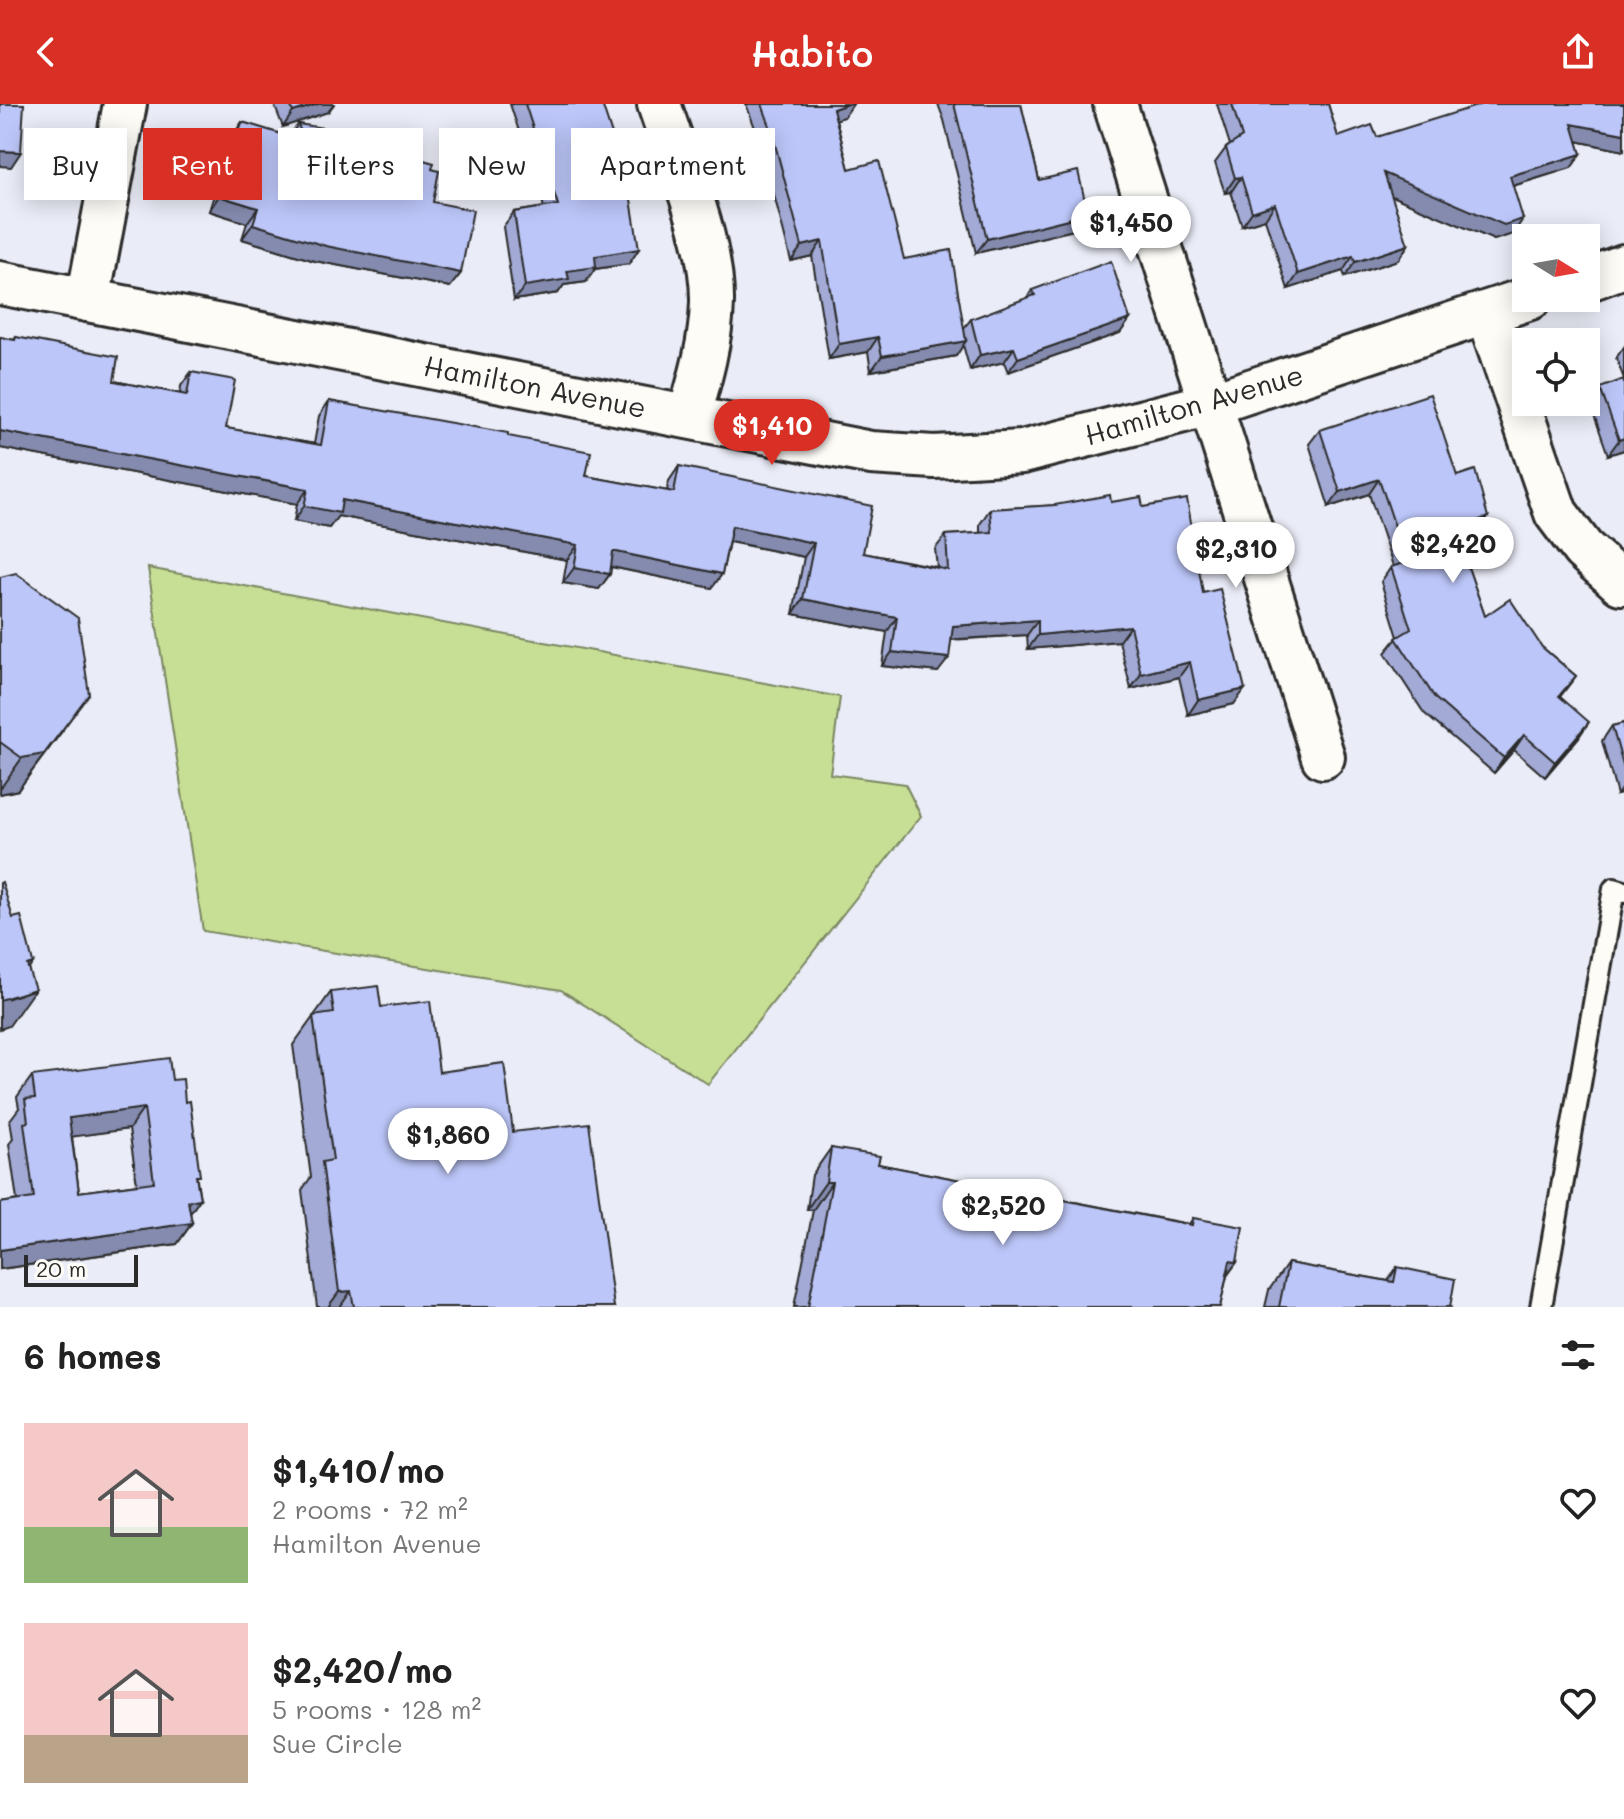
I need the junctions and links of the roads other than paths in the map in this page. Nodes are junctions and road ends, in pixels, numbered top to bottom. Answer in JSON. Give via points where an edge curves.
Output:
{"nodes":[{"id":1,"x":125,"y":104,"type":"edge"},
{"id":2,"x":659,"y":104,"type":"edge"},
{"id":3,"x":1115,"y":104,"type":"edge"},
{"id":4,"x":1624,"y":266,"type":"edge"},
{"id":5,"x":1600,"y":275,"type":"edge"},
{"id":6,"x":0,"y":283,"type":"edge"},
{"id":7,"x":88,"y":300,"type":"junction"},
{"id":8,"x":1512,"y":304,"type":"edge"},
{"id":9,"x":1487,"y":313,"type":"junction"},
{"id":10,"x":1211,"y":404,"type":"junction"},
{"id":11,"x":689,"y":417,"type":"junction"},
{"id":12,"x":1621,"y":583,"type":"dead end"},
{"id":13,"x":1323,"y":757,"type":"dead end"},
{"id":14,"x":1624,"y":892,"type":"edge"},
{"id":15,"x":1541,"y":1307,"type":"edge"}],
"edges":[{"from":1,"to":7,"type":"street"},
{"from":2,"to":11,"type":"street","via":[[705,249],[712,299],[708,349]]},
{"from":3,"to":10,"type":"street"},
{"from":4,"to":5,"type":"street"},
{"from":6,"to":7,"type":"street","name":"Hamilton Avenue"},
{"from":7,"to":11,"type":"street","name":"Hamilton Avenue"},
{"from":8,"to":9,"type":"street","name":"Hamilton Avenue"},
{"from":9,"to":10,"type":"street","name":"Hamilton Avenue"},
{"from":9,"to":12,"type":"street","via":[[1556,513],[1583,549]]},
{"from":10,"to":11,"type":"street","name":"Hamilton Avenue","via":[[1022,452],[934,457],[871,453]]},
{"from":10,"to":13,"type":"street"},
{"from":14,"to":15,"type":"lane","via":[[1614,889]]}]}
